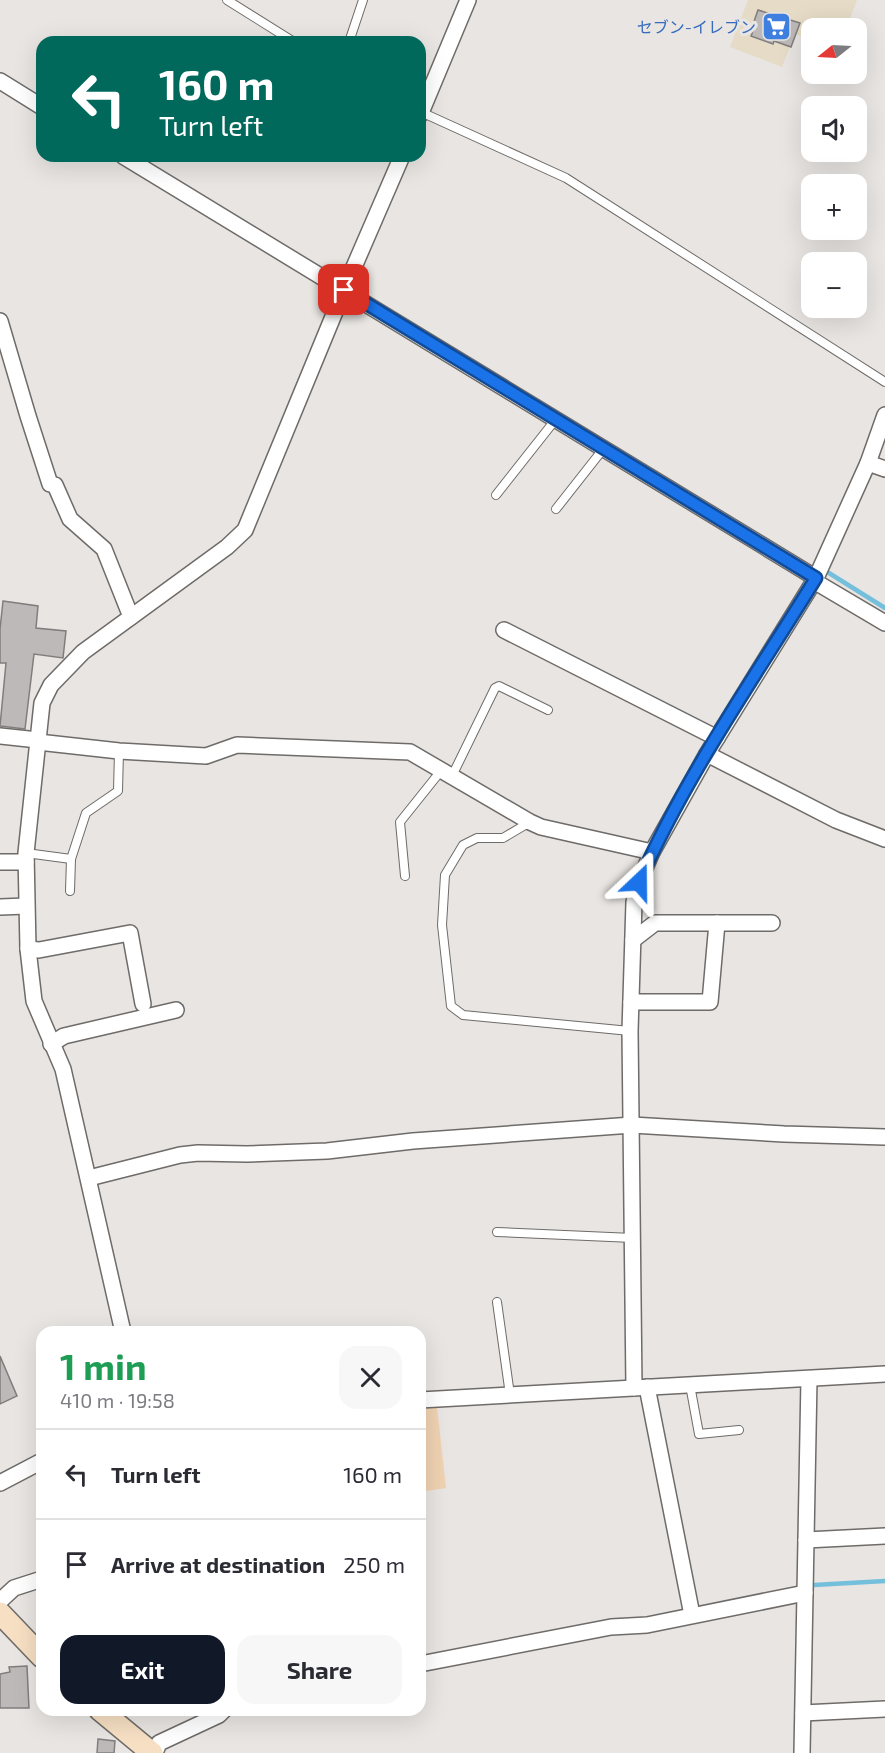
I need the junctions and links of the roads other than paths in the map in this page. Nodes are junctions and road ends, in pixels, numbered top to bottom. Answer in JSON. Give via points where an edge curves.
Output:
{"nodes":[{"id":1,"x":227,"y":0,"type":"edge"},
{"id":2,"x":363,"y":0,"type":"edge"},
{"id":3,"x":468,"y":0,"type":"edge"},
{"id":4,"x":284,"y":36,"type":"edge"},
{"id":5,"x":351,"y":36,"type":"edge"},
{"id":6,"x":0,"y":81,"type":"edge"},
{"id":7,"x":426,"y":99,"type":"edge"},
{"id":8,"x":36,"y":103,"type":"edge"},
{"id":9,"x":426,"y":116,"type":"edge"},
{"id":10,"x":133,"y":162,"type":"edge"},
{"id":11,"x":399,"y":162,"type":"edge"},
{"id":12,"x":344,"y":290,"type":"junction"},
{"id":13,"x":0,"y":321,"type":"edge"},
{"id":14,"x":885,"y":382,"type":"edge"},
{"id":15,"x":885,"y":415,"type":"edge"},
{"id":16,"x":556,"y":419,"type":"junction"},
{"id":17,"x":604,"y":448,"type":"junction"},
{"id":18,"x":868,"y":463,"type":"junction"},
{"id":19,"x":885,"y":469,"type":"edge"},
{"id":20,"x":496,"y":495,"type":"dead end"},
{"id":21,"x":556,"y":509,"type":"dead end"},
{"id":22,"x":815,"y":579,"type":"junction"},
{"id":23,"x":131,"y":617,"type":"junction"},
{"id":24,"x":885,"y":622,"type":"edge"},
{"id":25,"x":504,"y":630,"type":"dead end"},
{"id":26,"x":548,"y":710,"type":"dead end"},
{"id":27,"x":0,"y":736,"type":"edge"},
{"id":28,"x":717,"y":738,"type":"junction"},
{"id":29,"x":38,"y":741,"type":"junction"},
{"id":30,"x":119,"y":751,"type":"junction"},
{"id":31,"x":707,"y":754,"type":"junction"},
{"id":32,"x":446,"y":774,"type":"junction"},
{"id":33,"x":531,"y":822,"type":"junction"},
{"id":34,"x":885,"y":839,"type":"edge"},
{"id":35,"x":652,"y":852,"type":"junction"},
{"id":36,"x":26,"y":858,"type":"junction"},
{"id":37,"x":71,"y":859,"type":"junction"},
{"id":38,"x":0,"y":862,"type":"edge"},
{"id":39,"x":405,"y":876,"type":"dead end"},
{"id":40,"x":70,"y":891,"type":"dead end"},
{"id":41,"x":26,"y":906,"type":"junction"},
{"id":42,"x":0,"y":907,"type":"edge"},
{"id":43,"x":717,"y":923,"type":"junction"},
{"id":44,"x":772,"y":923,"type":"dead end"},
{"id":45,"x":633,"y":940,"type":"junction"},
{"id":46,"x":28,"y":949,"type":"junction"},
{"id":47,"x":631,"y":1002,"type":"junction"},
{"id":48,"x":143,"y":1004,"type":"dead end"},
{"id":49,"x":176,"y":1010,"type":"dead end"},
{"id":50,"x":630,"y":1031,"type":"junction"},
{"id":51,"x":51,"y":1044,"type":"junction"},
{"id":52,"x":632,"y":1125,"type":"junction"},
{"id":53,"x":885,"y":1137,"type":"edge"},
{"id":54,"x":88,"y":1178,"type":"junction"},
{"id":55,"x":497,"y":1232,"type":"dead end"},
{"id":56,"x":633,"y":1238,"type":"junction"},
{"id":57,"x":497,"y":1302,"type":"dead end"},
{"id":58,"x":122,"y":1326,"type":"edge"},
{"id":59,"x":885,"y":1374,"type":"edge"},
{"id":60,"x":809,"y":1379,"type":"junction"},
{"id":61,"x":690,"y":1385,"type":"junction"},
{"id":62,"x":640,"y":1388,"type":"junction"},
{"id":63,"x":510,"y":1395,"type":"junction"},
{"id":64,"x":426,"y":1400,"type":"edge"},
{"id":65,"x":739,"y":1430,"type":"dead end"},
{"id":66,"x":36,"y":1464,"type":"edge"},
{"id":67,"x":0,"y":1483,"type":"edge"},
{"id":68,"x":885,"y":1536,"type":"edge"},
{"id":69,"x":806,"y":1540,"type":"junction"},
{"id":70,"x":36,"y":1581,"type":"edge"},
{"id":71,"x":805,"y":1593,"type":"junction"},
{"id":72,"x":2,"y":1615,"type":"edge"},
{"id":73,"x":692,"y":1616,"type":"junction"},
{"id":74,"x":36,"y":1651,"type":"edge"},
{"id":75,"x":426,"y":1663,"type":"edge"},
{"id":76,"x":885,"y":1709,"type":"edge"},
{"id":77,"x":803,"y":1713,"type":"junction"},
{"id":78,"x":107,"y":1716,"type":"edge"},
{"id":79,"x":217,"y":1716,"type":"edge"},
{"id":80,"x":153,"y":1753,"type":"edge"},
{"id":81,"x":802,"y":1753,"type":"edge"}],
"edges":[{"from":1,"to":4,"type":"lane"},
{"from":2,"to":5,"type":"lane"},
{"from":3,"to":7,"type":"street"},
{"from":6,"to":8,"type":"street"},
{"from":9,"to":14,"type":"lane","via":[[566,178]]},
{"from":10,"to":12,"type":"street"},
{"from":11,"to":12,"type":"street"},
{"from":12,"to":16,"type":"street"},
{"from":12,"to":23,"type":"street","via":[[245,530]]},
{"from":13,"to":23,"type":"street","via":[[51,484],[73,523],[104,549]]},
{"from":15,"to":18,"type":"street"},
{"from":16,"to":17,"type":"street"},
{"from":16,"to":20,"type":"lane"},
{"from":17,"to":21,"type":"lane"},
{"from":17,"to":22,"type":"street"},
{"from":18,"to":19,"type":"street"},
{"from":18,"to":22,"type":"street"},
{"from":22,"to":24,"type":"street"},
{"from":22,"to":28,"type":"street"},
{"from":23,"to":29,"type":"street","via":[[83,652],[51,685],[42,703]]},
{"from":25,"to":28,"type":"street"},
{"from":26,"to":32,"type":"lane","via":[[499,686],[495,688]]},
{"from":27,"to":29,"type":"street"},
{"from":28,"to":31,"type":"street"},
{"from":29,"to":30,"type":"street"},
{"from":29,"to":36,"type":"street"},
{"from":30,"to":32,"type":"street","via":[[206,756],[237,745],[410,752]]},
{"from":30,"to":37,"type":"lane","via":[[118,791],[86,813]]},
{"from":31,"to":34,"type":"street","via":[[836,820]]},
{"from":31,"to":35,"type":"street"},
{"from":32,"to":33,"type":"street"},
{"from":32,"to":39,"type":"lane","via":[[400,822]]},
{"from":33,"to":35,"type":"street"},
{"from":33,"to":50,"type":"lane","via":[[503,838],[477,838],[463,845],[445,875],[442,925],[451,1006],[463,1015]]},
{"from":35,"to":45,"type":"street","via":[[634,902]]},
{"from":36,"to":37,"type":"lane"},
{"from":36,"to":38,"type":"street"},
{"from":36,"to":41,"type":"street"},
{"from":37,"to":40,"type":"lane"},
{"from":41,"to":42,"type":"street"},
{"from":41,"to":46,"type":"street"},
{"from":43,"to":44,"type":"street"},
{"from":43,"to":45,"type":"street","via":[[655,923]]},
{"from":43,"to":47,"type":"street","via":[[710,1002]]},
{"from":45,"to":47,"type":"street"},
{"from":46,"to":48,"type":"street","via":[[130,933]]},
{"from":46,"to":51,"type":"street","via":[[34,1001]]},
{"from":47,"to":50,"type":"street"},
{"from":49,"to":51,"type":"street","via":[[64,1036]]},
{"from":50,"to":52,"type":"street"},
{"from":51,"to":54,"type":"street","via":[[63,1069]]},
{"from":52,"to":53,"type":"street"},
{"from":52,"to":54,"type":"street","via":[[327,1150],[198,1153]]},
{"from":52,"to":56,"type":"street"},
{"from":54,"to":58,"type":"street"},
{"from":55,"to":56,"type":"lane"},
{"from":56,"to":62,"type":"street"},
{"from":57,"to":63,"type":"lane"},
{"from":59,"to":60,"type":"street"},
{"from":60,"to":61,"type":"street"},
{"from":60,"to":69,"type":"street"},
{"from":61,"to":62,"type":"street"},
{"from":61,"to":65,"type":"lane","via":[[699,1434]]},
{"from":62,"to":63,"type":"street"},
{"from":62,"to":73,"type":"street"},
{"from":63,"to":64,"type":"street"},
{"from":66,"to":67,"type":"street"},
{"from":68,"to":69,"type":"street"},
{"from":69,"to":71,"type":"street"},
{"from":70,"to":72,"type":"street","via":[[14,1588]]},
{"from":71,"to":73,"type":"street"},
{"from":71,"to":77,"type":"street"},
{"from":72,"to":74,"type":"main road"},
{"from":73,"to":75,"type":"street","via":[[611,1627]]},
{"from":76,"to":77,"type":"street"},
{"from":77,"to":81,"type":"street"},
{"from":78,"to":80,"type":"main road"},
{"from":79,"to":80,"type":"street","via":[[159,1743]]}]}
